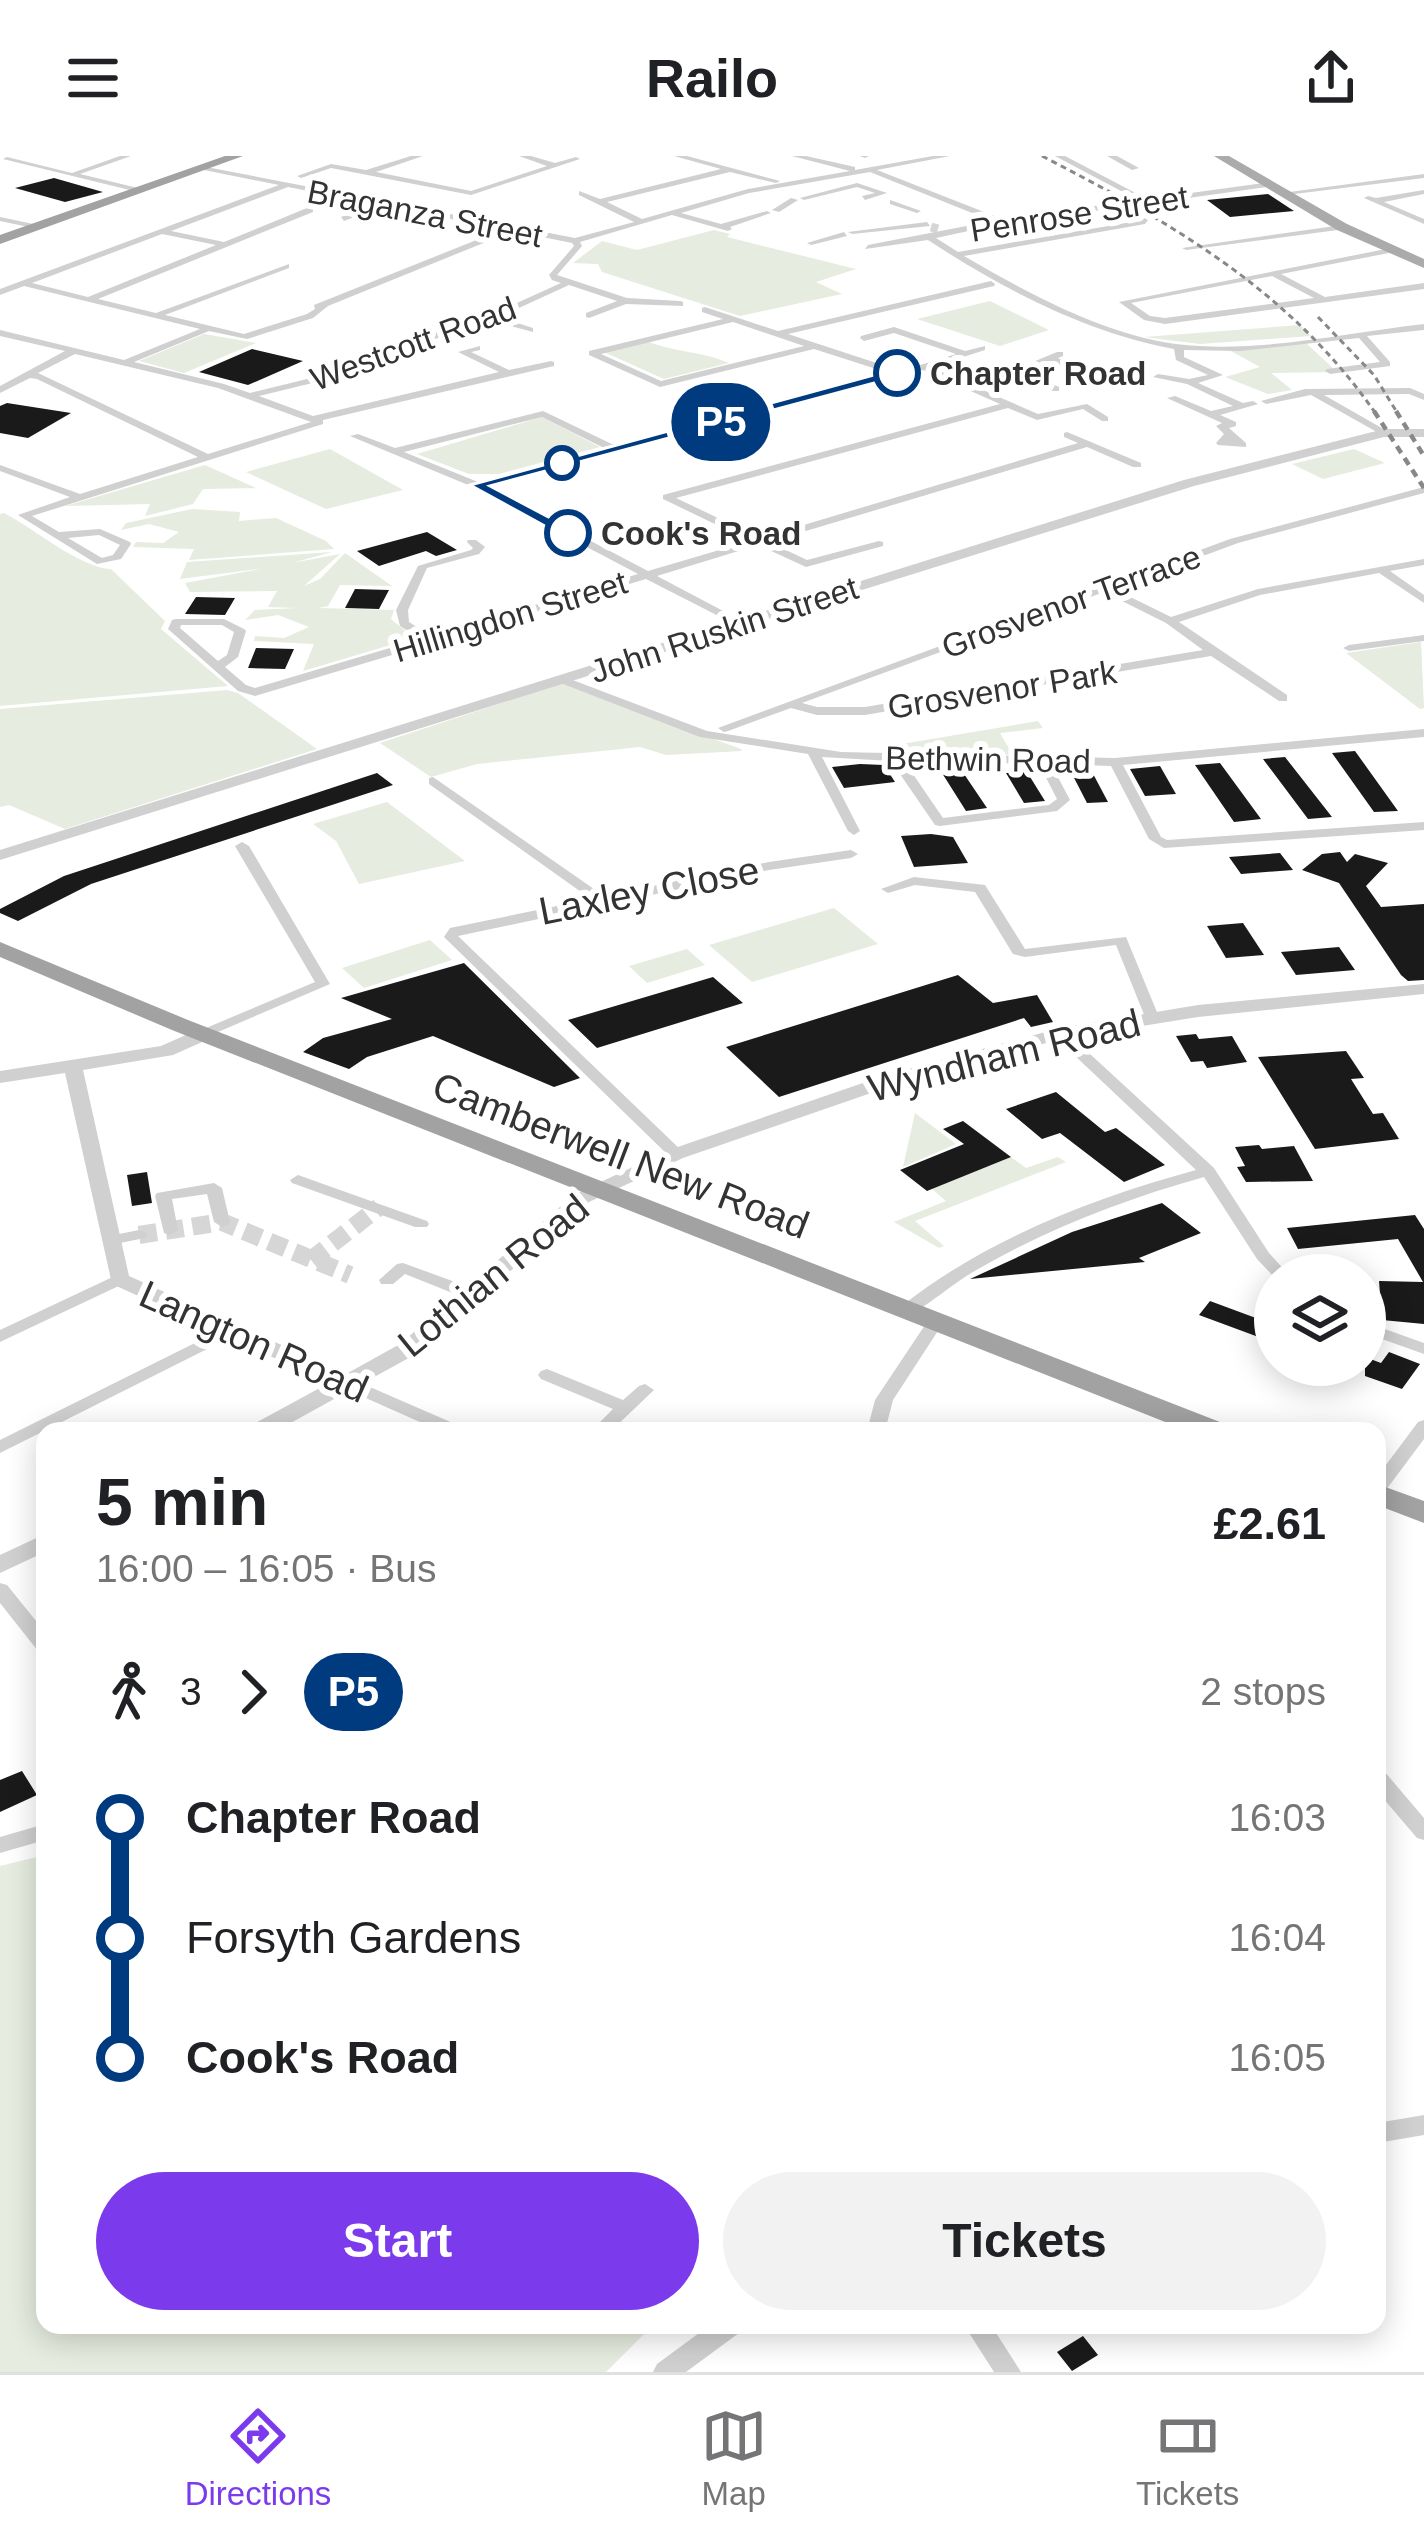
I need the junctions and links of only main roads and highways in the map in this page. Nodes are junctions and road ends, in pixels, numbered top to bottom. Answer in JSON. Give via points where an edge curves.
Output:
{"nodes":[{"id":1,"x":237,"y":156,"type":"edge"},
{"id":2,"x":1220,"y":156,"type":"edge"},
{"id":3,"x":0,"y":240,"type":"edge"},
{"id":4,"x":1422,"y":262,"type":"edge"},
{"id":5,"x":0,"y":949,"type":"edge"},
{"id":6,"x":1166,"y":1422,"type":"edge"},
{"id":7,"x":1386,"y":1496,"type":"edge"},
{"id":8,"x":1424,"y":1513,"type":"edge"}],
"edges":[{"from":1,"to":3,"type":"highway"},
{"from":2,"to":4,"type":"main road","via":[[1342,227]]},
{"from":5,"to":6,"type":"highway","name":"Camberwell New Road","via":[[923,1315]]},
{"from":7,"to":8,"type":"highway"}]}
